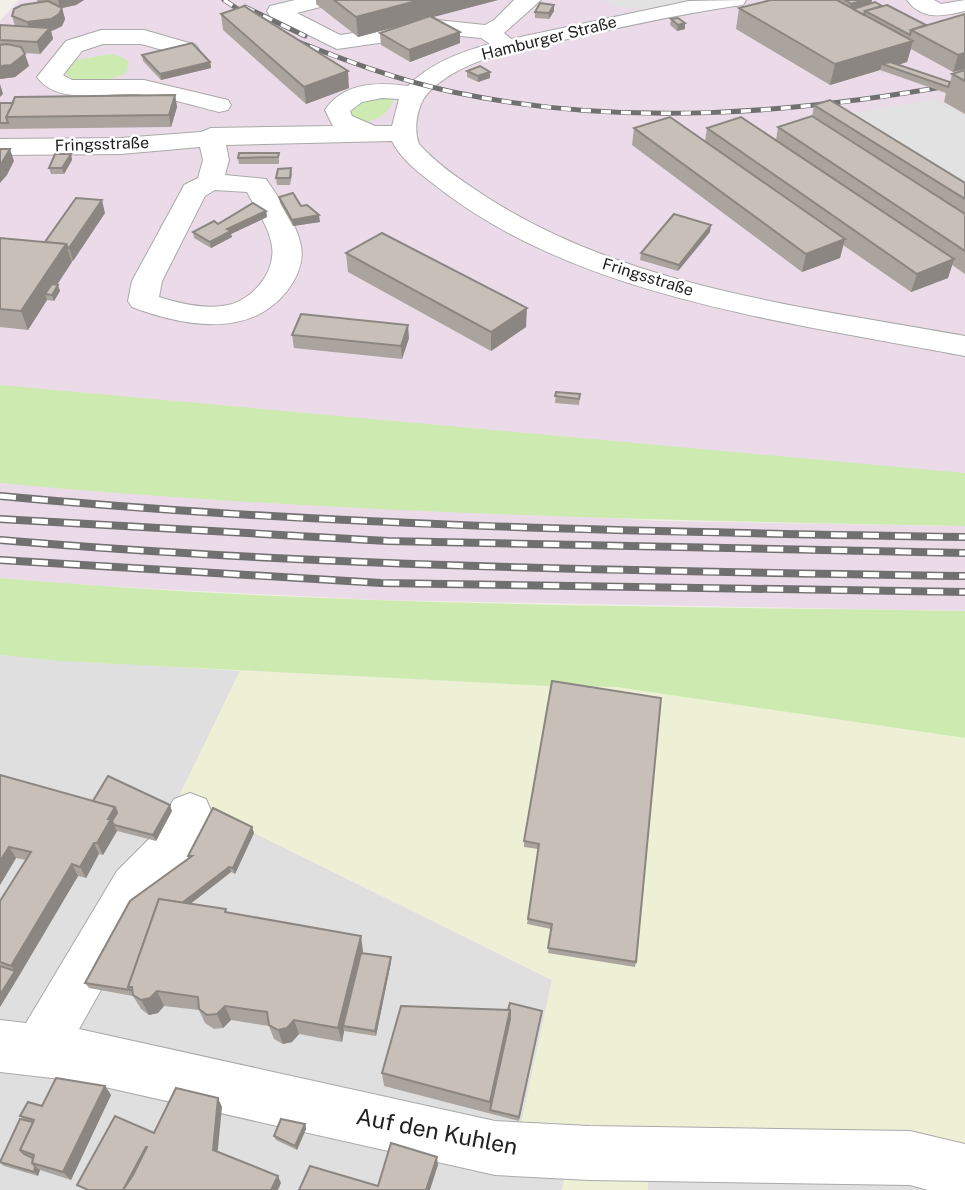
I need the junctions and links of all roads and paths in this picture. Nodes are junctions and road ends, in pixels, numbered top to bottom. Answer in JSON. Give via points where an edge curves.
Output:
{"nodes":[{"id":1,"x":320,"y":0,"type":"edge"},
{"id":2,"x":530,"y":0,"type":"edge"},
{"id":3,"x":735,"y":0,"type":"edge"},
{"id":4,"x":918,"y":0,"type":"edge"},
{"id":5,"x":965,"y":4,"type":"edge"},
{"id":6,"x":588,"y":7,"type":"dead end"},
{"id":7,"x":610,"y":22,"type":"junction"},
{"id":8,"x":487,"y":32,"type":"junction"},
{"id":9,"x":508,"y":47,"type":"junction"},
{"id":10,"x":165,"y":52,"type":"edge"},
{"id":11,"x":413,"y":94,"type":"junction"},
{"id":12,"x":219,"y":105,"type":"dead end"},
{"id":13,"x":371,"y":133,"type":"junction"},
{"id":14,"x":403,"y":133,"type":"junction"},
{"id":15,"x":211,"y":136,"type":"junction"},
{"id":16,"x":0,"y":147,"type":"edge"},
{"id":17,"x":210,"y":182,"type":"junction"},
{"id":18,"x":965,"y":346,"type":"edge"},
{"id":19,"x":190,"y":813,"type":"dead end"},
{"id":20,"x":19,"y":1048,"type":"edge"},
{"id":21,"x":965,"y":1172,"type":"edge"}],
"edges":[{"from":1,"to":8,"type":"street","via":[[278,11],[337,42],[393,34],[418,25]]},
{"from":2,"to":8,"type":"street","via":[[521,3],[501,28]]},
{"from":3,"to":7,"type":"street","name":"Hamburger Straße"},
{"from":4,"to":5,"type":"street","via":[[938,11]]},
{"from":6,"to":7,"type":"street"},
{"from":7,"to":9,"type":"street","name":"Hamburger Straße"},
{"from":8,"to":9,"type":"street"},
{"from":9,"to":11,"type":"street","name":"Hamburger Straße","via":[[450,66]]},
{"from":10,"to":12,"type":"street","via":[[144,37],[101,37],[74,46],[49,77],[68,87],[144,88]]},
{"from":11,"to":13,"type":"street","name":"Fringsstraße","via":[[365,92],[343,102],[337,110],[342,121]]},
{"from":11,"to":14,"type":"street"},
{"from":13,"to":14,"type":"street","name":"Fringsstraße"},
{"from":13,"to":15,"type":"street","name":"Fringsstraße"},
{"from":14,"to":18,"type":"street","name":"Fringsstraße","via":[[412,152],[464,195],[525,231],[585,257],[723,299]]},
{"from":15,"to":16,"type":"street","name":"Fringsstraße","via":[[121,146]]},
{"from":15,"to":17,"type":"street","via":[[216,160]]},
{"from":17,"to":17,"type":"street","via":[[257,185],[288,246],[286,272],[267,296],[228,315],[157,308],[143,301],[147,281],[194,191]]},
{"from":19,"to":20,"type":"street","name":"Auf den Kuhlen","via":[[167,852],[134,886]]},
{"from":20,"to":21,"type":"street","name":"Auf den Kuhlen","via":[[90,1058],[495,1148],[910,1158]]}]}
